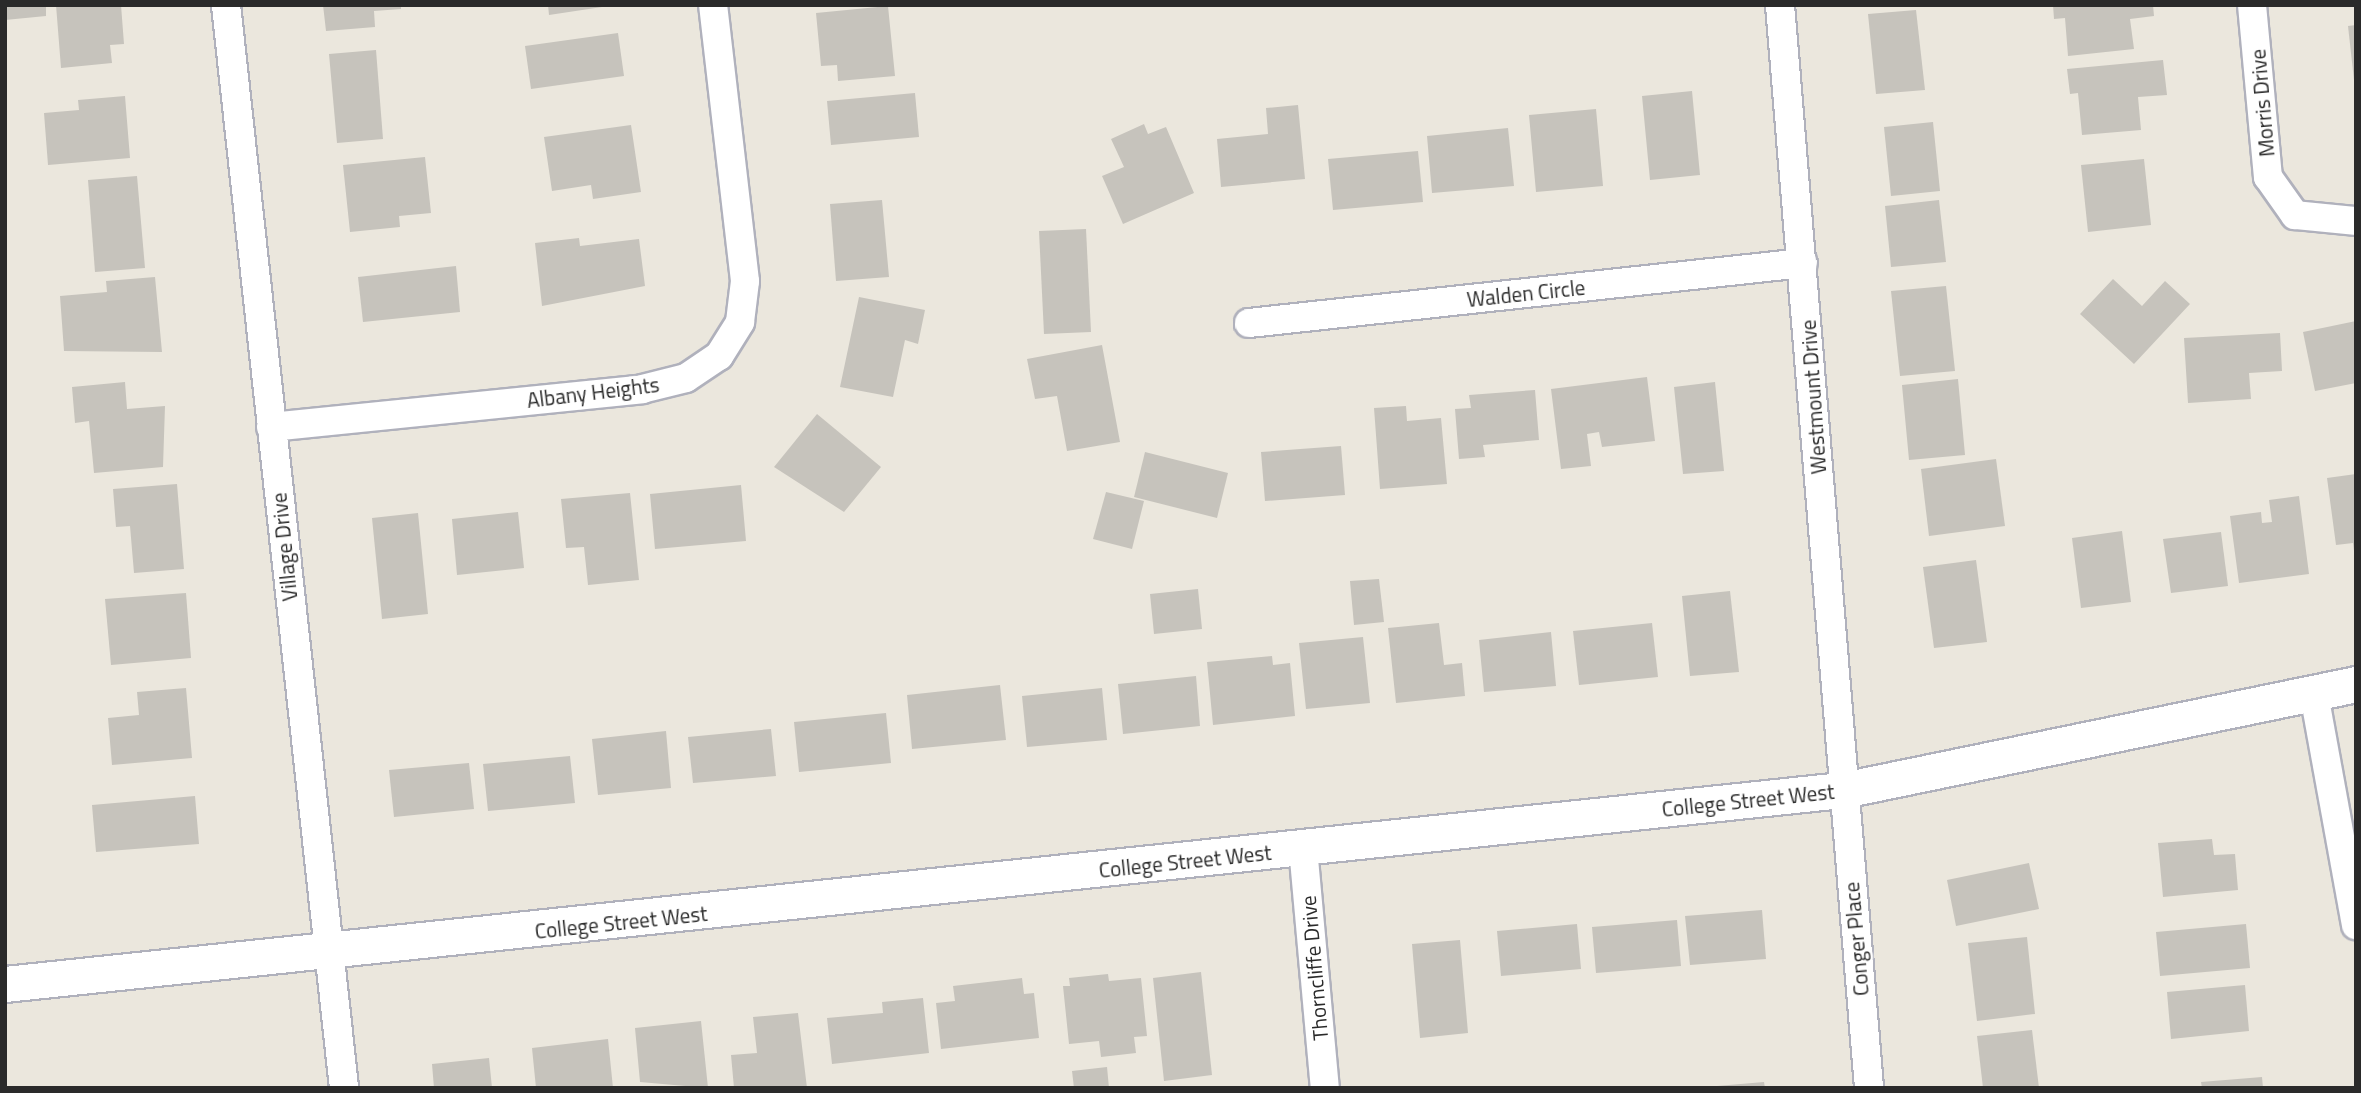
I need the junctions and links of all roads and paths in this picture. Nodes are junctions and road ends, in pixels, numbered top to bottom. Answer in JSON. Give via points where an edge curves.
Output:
{"nodes":[{"id":1,"x":226,"y":5,"type":"edge"},
{"id":2,"x":713,"y":5,"type":"edge"},
{"id":3,"x":1780,"y":5,"type":"edge"},
{"id":4,"x":2252,"y":5,"type":"edge"},
{"id":5,"x":2356,"y":220,"type":"edge"},
{"id":6,"x":1803,"y":263,"type":"junction"},
{"id":7,"x":1249,"y":323,"type":"dead end"},
{"id":8,"x":271,"y":427,"type":"junction"},
{"id":9,"x":2356,"y":684,"type":"edge"},
{"id":10,"x":2314,"y":694,"type":"junction"},
{"id":11,"x":1843,"y":790,"type":"junction"},
{"id":12,"x":1303,"y":848,"type":"junction"},
{"id":13,"x":2356,"y":925,"type":"edge"},
{"id":14,"x":330,"y":953,"type":"junction"},
{"id":15,"x":5,"y":984,"type":"edge"},
{"id":16,"x":344,"y":1088,"type":"edge"},
{"id":17,"x":1325,"y":1088,"type":"edge"},
{"id":18,"x":1869,"y":1088,"type":"edge"}],
"edges":[{"from":1,"to":8,"type":"street","name":"Village Drive"},
{"from":2,"to":8,"type":"street","name":"Albany Heights","via":[[745,281],[740,323],[719,356],[686,378],[642,389]]},
{"from":3,"to":6,"type":"street","name":"Westmount Drive"},
{"from":4,"to":5,"type":"street","name":"Morris Drive","via":[[2269,177],[2295,215]]},
{"from":6,"to":7,"type":"street","name":"Walden Circle"},
{"from":6,"to":11,"type":"street","name":"Westmount Drive"},
{"from":8,"to":14,"type":"street","name":"Village Drive"},
{"from":9,"to":10,"type":"street","name":"College Street West"},
{"from":10,"to":11,"type":"street","name":"College Street West"},
{"from":10,"to":13,"type":"street"},
{"from":11,"to":12,"type":"street","name":"College Street West"},
{"from":11,"to":18,"type":"street","name":"Conger Place"},
{"from":12,"to":14,"type":"street","name":"College Street West"},
{"from":12,"to":17,"type":"street","name":"Thorncliffe Drive"},
{"from":14,"to":15,"type":"street","name":"College Street West"},
{"from":14,"to":16,"type":"street","name":"Village Drive"}]}
